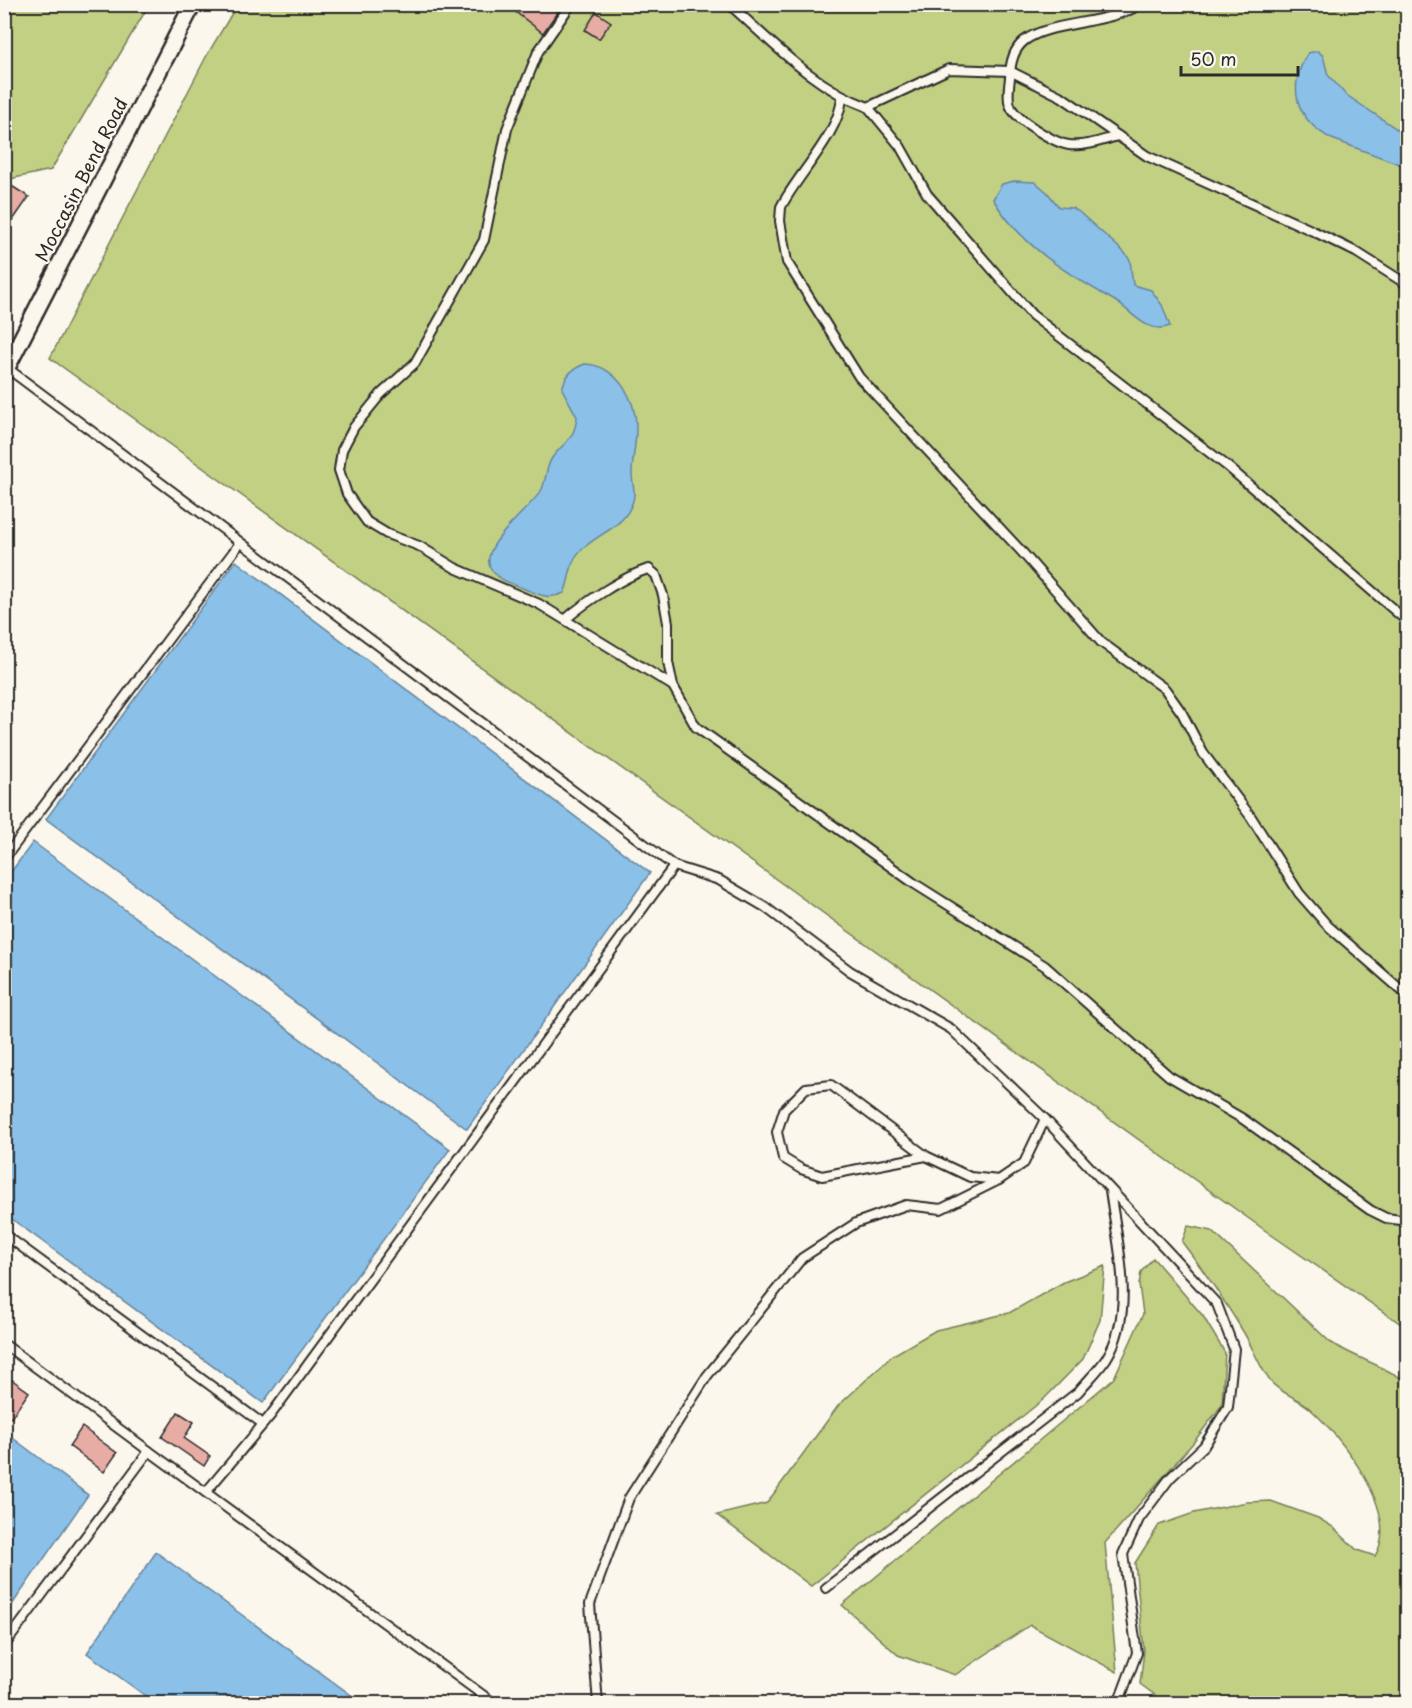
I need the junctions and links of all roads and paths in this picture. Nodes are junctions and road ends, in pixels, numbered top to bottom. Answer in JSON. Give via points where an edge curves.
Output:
{"nodes":[{"id":1,"x":193,"y":4,"type":"edge"},
{"id":2,"x":571,"y":4,"type":"edge"},
{"id":3,"x":729,"y":4,"type":"edge"},
{"id":4,"x":1141,"y":4,"type":"edge"},
{"id":5,"x":1010,"y":71,"type":"junction"},
{"id":6,"x":842,"y":98,"type":"junction"},
{"id":7,"x":868,"y":107,"type":"junction"},
{"id":8,"x":1118,"y":136,"type":"junction"},
{"id":9,"x":1407,"y":285,"type":"edge"},
{"id":10,"x":6,"y":370,"type":"edge"},
{"id":11,"x":240,"y":543,"type":"junction"},
{"id":12,"x":566,"y":619,"type":"junction"},
{"id":13,"x":1407,"y":622,"type":"edge"},
{"id":14,"x":674,"y":686,"type":"junction"},
{"id":15,"x":4,"y":859,"type":"edge"},
{"id":16,"x":674,"y":866,"type":"junction"},
{"id":17,"x":1407,"y":996,"type":"edge"},
{"id":18,"x":1045,"y":1119,"type":"junction"},
{"id":19,"x":926,"y":1156,"type":"junction"},
{"id":20,"x":999,"y":1180,"type":"junction"},
{"id":21,"x":1109,"y":1189,"type":"junction"},
{"id":22,"x":1407,"y":1221,"type":"edge"},
{"id":23,"x":4,"y":1234,"type":"edge"},
{"id":24,"x":4,"y":1344,"type":"edge"},
{"id":25,"x":263,"y":1424,"type":"junction"},
{"id":26,"x":149,"y":1451,"type":"junction"},
{"id":27,"x":206,"y":1492,"type":"junction"},
{"id":28,"x":826,"y":1588,"type":"dead end"},
{"id":29,"x":4,"y":1646,"type":"edge"},
{"id":30,"x":495,"y":1704,"type":"edge"},
{"id":31,"x":598,"y":1704,"type":"edge"},
{"id":32,"x":1118,"y":1704,"type":"edge"}],
"edges":[{"from":1,"to":10,"type":"street","name":"Moccasin Bend Road"},
{"from":2,"to":12,"type":"lane","via":[[538,52],[507,129],[484,240],[415,363],[381,394],[354,427],[342,450],[339,470],[347,494],[367,522]]},
{"from":3,"to":6,"type":"lane","via":[[787,57]]},
{"from":4,"to":5,"type":"lane","via":[[1121,15],[1034,36],[1015,51]]},
{"from":5,"to":7,"type":"lane","via":[[949,69]]},
{"from":5,"to":8,"type":"lane","via":[[1062,97]]},
{"from":5,"to":8,"type":"lane","via":[[1010,105],[1015,114],[1058,142],[1082,145]]},
{"from":6,"to":7,"type":"lane"},
{"from":6,"to":17,"type":"lane","via":[[827,135],[787,196],[780,221],[783,249],[792,272],[844,358],[1093,634],[1165,689],[1203,753],[1251,817],[1304,899],[1344,941]]},
{"from":7,"to":13,"type":"lane","via":[[900,146],[927,194],[1032,315],[1227,466]]},
{"from":8,"to":9,"type":"lane","via":[[1171,169],[1356,252]]},
{"from":10,"to":11,"type":"lane"},
{"from":11,"to":15,"type":"lane"},
{"from":11,"to":16,"type":"lane"},
{"from":12,"to":14,"type":"lane"},
{"from":12,"to":14,"type":"lane","via":[[621,581],[649,569],[656,575],[663,595],[668,662]]},
{"from":14,"to":22,"type":"lane","via":[[696,727],[915,884],[1045,966],[1169,1076],[1243,1119],[1370,1210],[1386,1218]]},
{"from":16,"to":18,"type":"lane","via":[[719,880],[765,907],[850,971],[951,1029]]},
{"from":16,"to":25,"type":"lane"},
{"from":18,"to":20,"type":"lane","via":[[1024,1163]]},
{"from":18,"to":21,"type":"lane"},
{"from":19,"to":19,"type":"lane","via":[[831,1085],[806,1088],[784,1110],[777,1132],[783,1158],[822,1176]]},
{"from":19,"to":20,"type":"lane","via":[[970,1177]]},
{"from":20,"to":31,"type":"lane","via":[[941,1209],[906,1205],[856,1223],[802,1258],[707,1376],[629,1498],[590,1604]]},
{"from":21,"to":28,"type":"lane","via":[[1123,1317],[1106,1359],[1078,1392]]},
{"from":21,"to":32,"type":"lane","via":[[1217,1304],[1234,1349],[1228,1407],[1204,1446],[1170,1478],[1139,1519],[1123,1554],[1137,1653]]},
{"from":23,"to":25,"type":"lane"},
{"from":24,"to":26,"type":"lane"},
{"from":25,"to":27,"type":"lane"},
{"from":26,"to":27,"type":"lane"},
{"from":26,"to":29,"type":"lane"},
{"from":27,"to":30,"type":"lane"}]}
